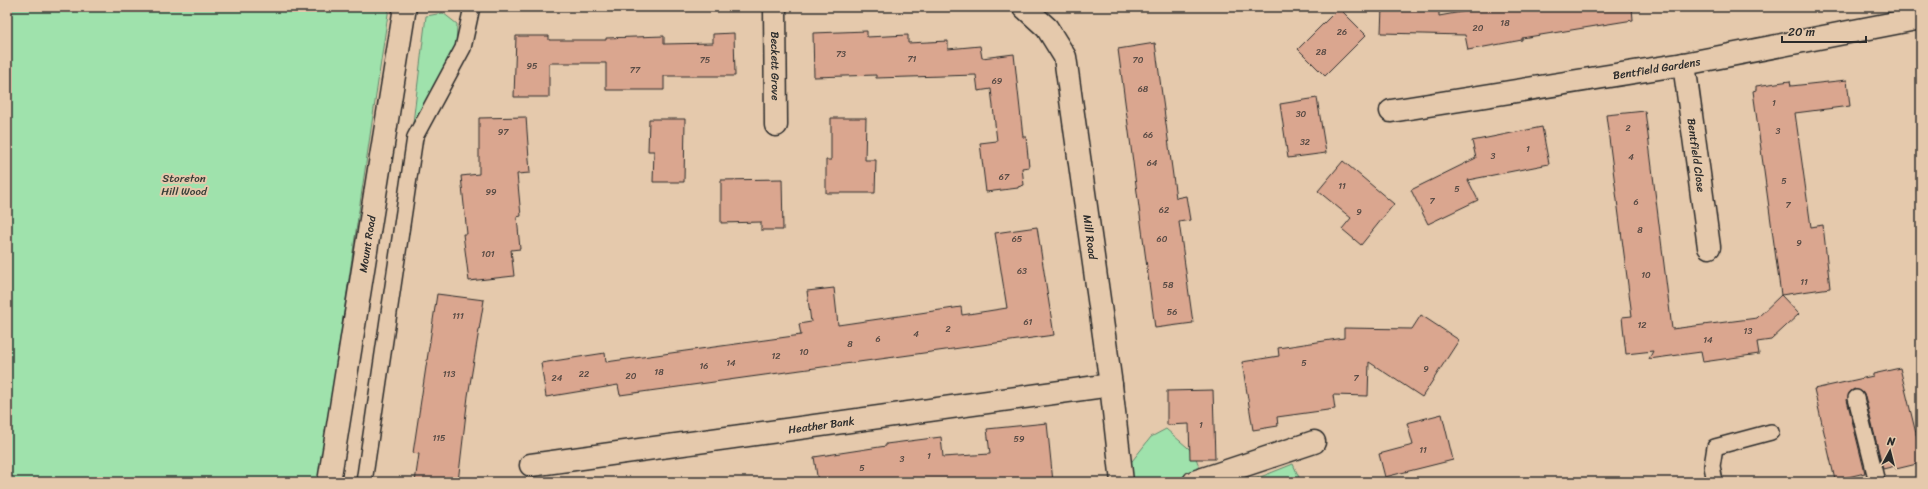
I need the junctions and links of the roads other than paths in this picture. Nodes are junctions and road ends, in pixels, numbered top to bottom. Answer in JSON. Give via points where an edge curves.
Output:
{"nodes":[{"id":1,"x":405,"y":7,"type":"edge"},
{"id":2,"x":472,"y":7,"type":"edge"},
{"id":3,"x":776,"y":7,"type":"edge"},
{"id":4,"x":1024,"y":7,"type":"edge"},
{"id":5,"x":1921,"y":18,"type":"edge"},
{"id":6,"x":1684,"y":64,"type":"junction"},
{"id":7,"x":1391,"y":112,"type":"dead end"},
{"id":8,"x":776,"y":124,"type":"dead end"},
{"id":9,"x":1709,"y":247,"type":"dead end"},
{"id":10,"x":1111,"y":384,"type":"junction"},
{"id":11,"x":1856,"y":398,"type":"dead end"},
{"id":12,"x":1771,"y":432,"type":"dead end"},
{"id":13,"x":1314,"y":442,"type":"dead end"},
{"id":14,"x":531,"y":465,"type":"dead end"},
{"id":15,"x":329,"y":482,"type":"edge"},
{"id":16,"x":364,"y":482,"type":"edge"},
{"id":17,"x":1122,"y":482,"type":"edge"},
{"id":18,"x":1194,"y":482,"type":"edge"},
{"id":19,"x":1715,"y":482,"type":"edge"},
{"id":20,"x":1877,"y":482,"type":"edge"}],
"edges":[{"from":1,"to":15,"type":"street","name":"Mount Road"},
{"from":2,"to":16,"type":"lane","via":[[463,48],[415,136]]},
{"from":3,"to":8,"type":"street","name":"Beckett Grove"},
{"from":4,"to":10,"type":"street","name":"Mill Road","via":[[1047,28],[1065,57]]},
{"from":5,"to":6,"type":"street","name":"Bentfield Gardens"},
{"from":6,"to":7,"type":"street","name":"Bentfield Gardens"},
{"from":6,"to":9,"type":"street","name":"Bentfield Close"},
{"from":10,"to":14,"type":"street","name":"Heather Bank"},
{"from":10,"to":17,"type":"street","name":"Mill Road"},
{"from":11,"to":20,"type":"lane"},
{"from":12,"to":19,"type":"lane","via":[[1715,447],[1712,466]]},
{"from":13,"to":18,"type":"street"}]}
